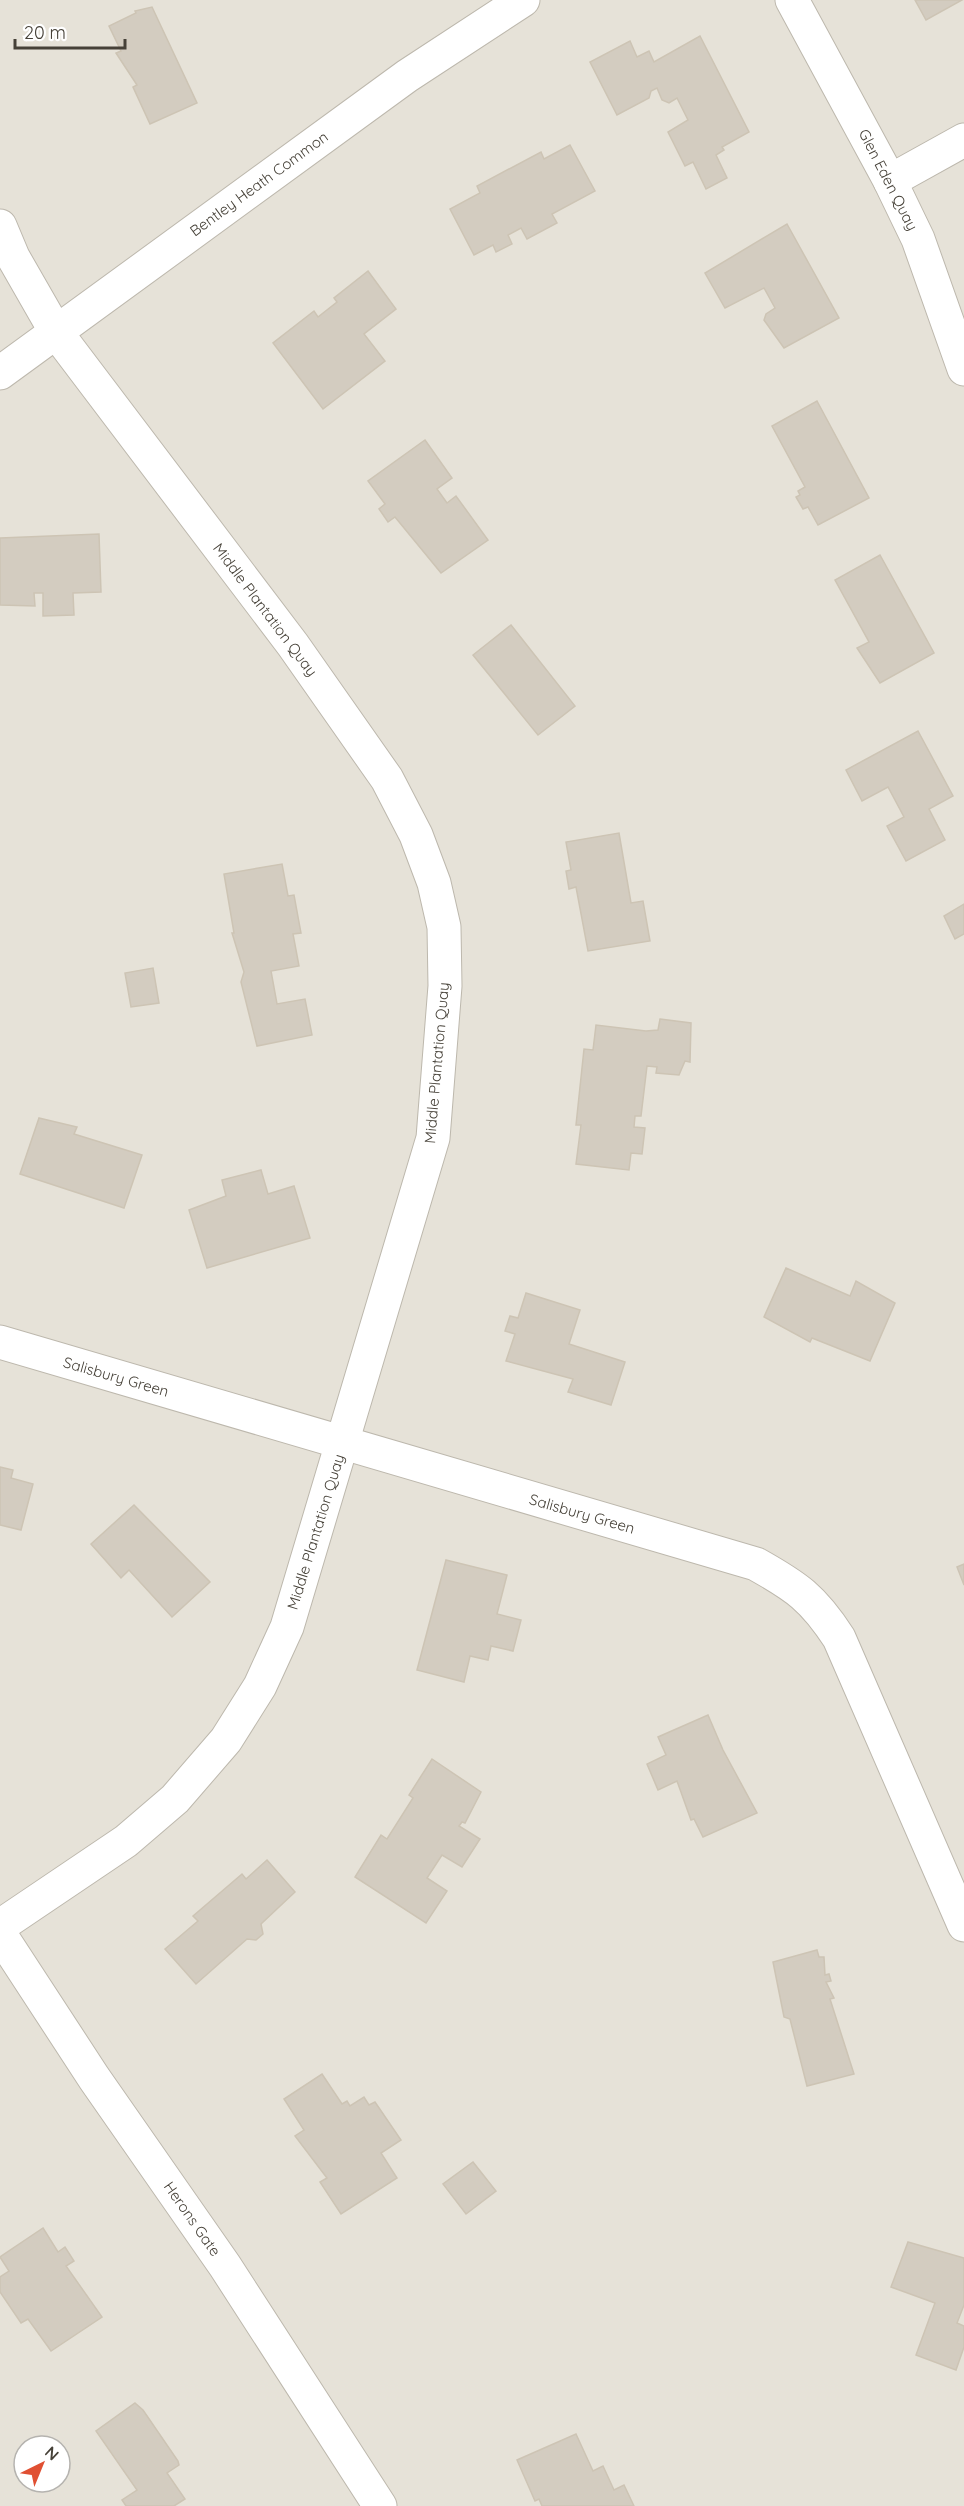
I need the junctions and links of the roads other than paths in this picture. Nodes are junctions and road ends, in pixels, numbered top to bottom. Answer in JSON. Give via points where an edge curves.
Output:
{"nodes":[{"id":1,"x":523,"y":0,"type":"edge"},
{"id":2,"x":792,"y":0,"type":"edge"},
{"id":3,"x":964,"y":140,"type":"edge"},
{"id":4,"x":890,"y":181,"type":"junction"},
{"id":5,"x":0,"y":226,"type":"edge"},
{"id":6,"x":56,"y":332,"type":"junction"},
{"id":7,"x":964,"y":369,"type":"edge"},
{"id":8,"x":0,"y":373,"type":"edge"},
{"id":9,"x":0,"y":1342,"type":"edge"},
{"id":10,"x":343,"y":1444,"type":"junction"},
{"id":11,"x":964,"y":1925,"type":"edge"},
{"id":12,"x":0,"y":1926,"type":"edge"},
{"id":13,"x":0,"y":1934,"type":"edge"},
{"id":14,"x":380,"y":2506,"type":"edge"}],
"edges":[{"from":1,"to":6,"type":"street","name":"Bentley Heath Common","via":[[407,76]]},
{"from":2,"to":4,"type":"street","name":"Glen Eden Quay"},
{"from":3,"to":4,"type":"street"},
{"from":4,"to":7,"type":"street","name":"Glen Eden Quay","via":[[918,239]]},
{"from":5,"to":6,"type":"street","name":"Middle Plantation Quay"},
{"from":6,"to":8,"type":"street","name":"Bentley Heath Common"},
{"from":6,"to":10,"type":"street","name":"Middle Plantation Quay","via":[[293,645],[387,779],[416,835],[434,883],[444,927],[445,986],[433,1138]]},
{"from":9,"to":10,"type":"street","name":"Salisbury Green"},
{"from":10,"to":11,"type":"street","name":"Salisbury Green","via":[[756,1564],[795,1586],[822,1613],[839,1638]]},
{"from":10,"to":12,"type":"street","name":"Middle Plantation Quay","via":[[287,1627],[260,1686],[226,1740],[175,1799],[126,1841]]},
{"from":13,"to":14,"type":"street","name":"Herons Gate","via":[[225,2266]]}]}
